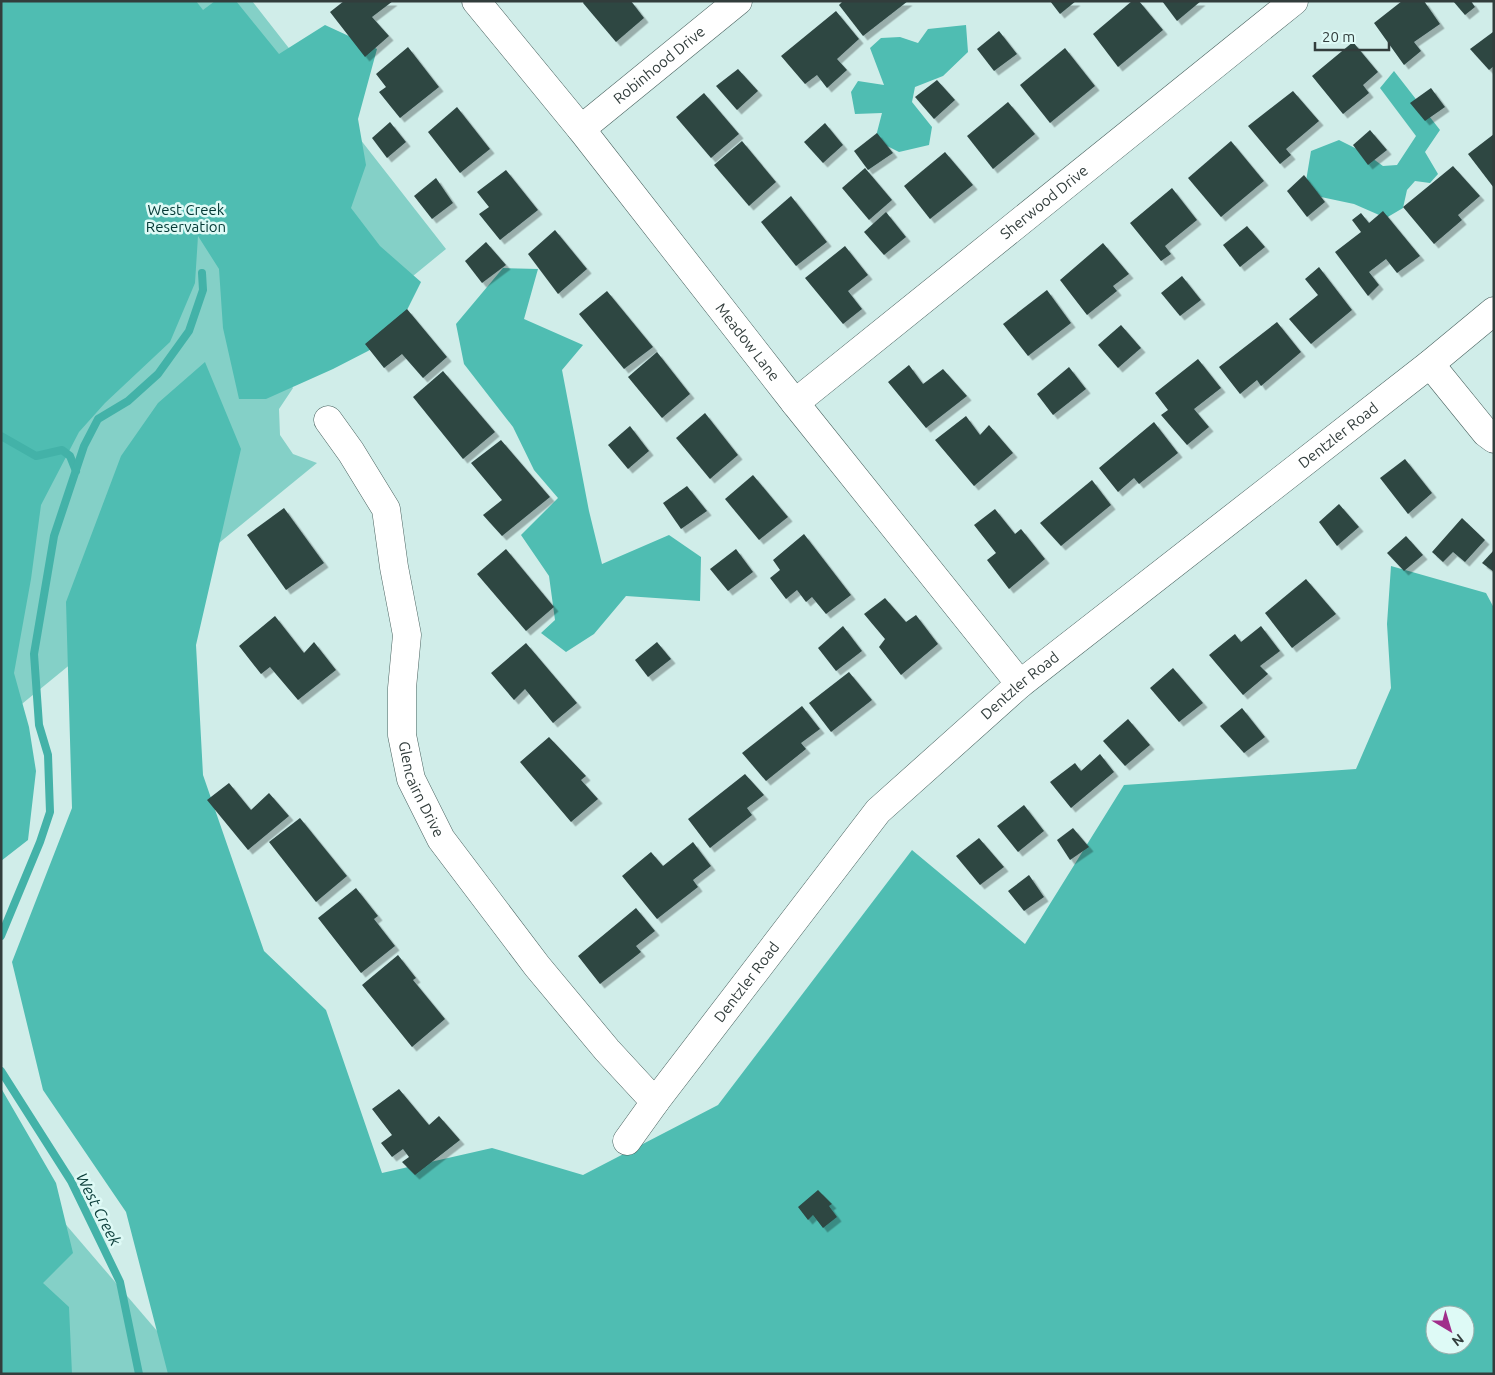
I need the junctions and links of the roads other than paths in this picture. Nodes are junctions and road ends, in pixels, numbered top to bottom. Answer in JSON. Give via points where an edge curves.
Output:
{"nodes":[{"id":1,"x":476,"y":1,"type":"edge"},
{"id":2,"x":738,"y":1,"type":"edge"},
{"id":3,"x":1294,"y":1,"type":"edge"},
{"id":4,"x":581,"y":129,"type":"junction"},
{"id":5,"x":1494,"y":311,"type":"edge"},
{"id":6,"x":1430,"y":364,"type":"junction"},
{"id":7,"x":795,"y":403,"type":"junction"},
{"id":8,"x":328,"y":420,"type":"dead end"},
{"id":9,"x":1494,"y":439,"type":"edge"},
{"id":10,"x":1020,"y":684,"type":"junction"},
{"id":11,"x":655,"y":1102,"type":"junction"},
{"id":12,"x":627,"y":1141,"type":"dead end"}],
"edges":[{"from":1,"to":4,"type":"street","name":"Meadow Lane"},
{"from":2,"to":4,"type":"street","name":"Robinhood Drive"},
{"from":3,"to":7,"type":"street","name":"Sherwood Drive"},
{"from":4,"to":7,"type":"street","name":"Meadow Lane"},
{"from":5,"to":6,"type":"street","name":"Dentzler Road"},
{"from":6,"to":9,"type":"street"},
{"from":6,"to":10,"type":"street","name":"Dentzler Road"},
{"from":7,"to":10,"type":"street","name":"Meadow Lane"},
{"from":8,"to":11,"type":"street","name":"Glencairn Drive","via":[[386,509],[407,635],[402,736],[411,779],[440,839],[537,966]]},
{"from":10,"to":11,"type":"street","name":"Dentzler Road","via":[[878,811]]},
{"from":11,"to":12,"type":"street","name":"Dentzler Road"}]}
